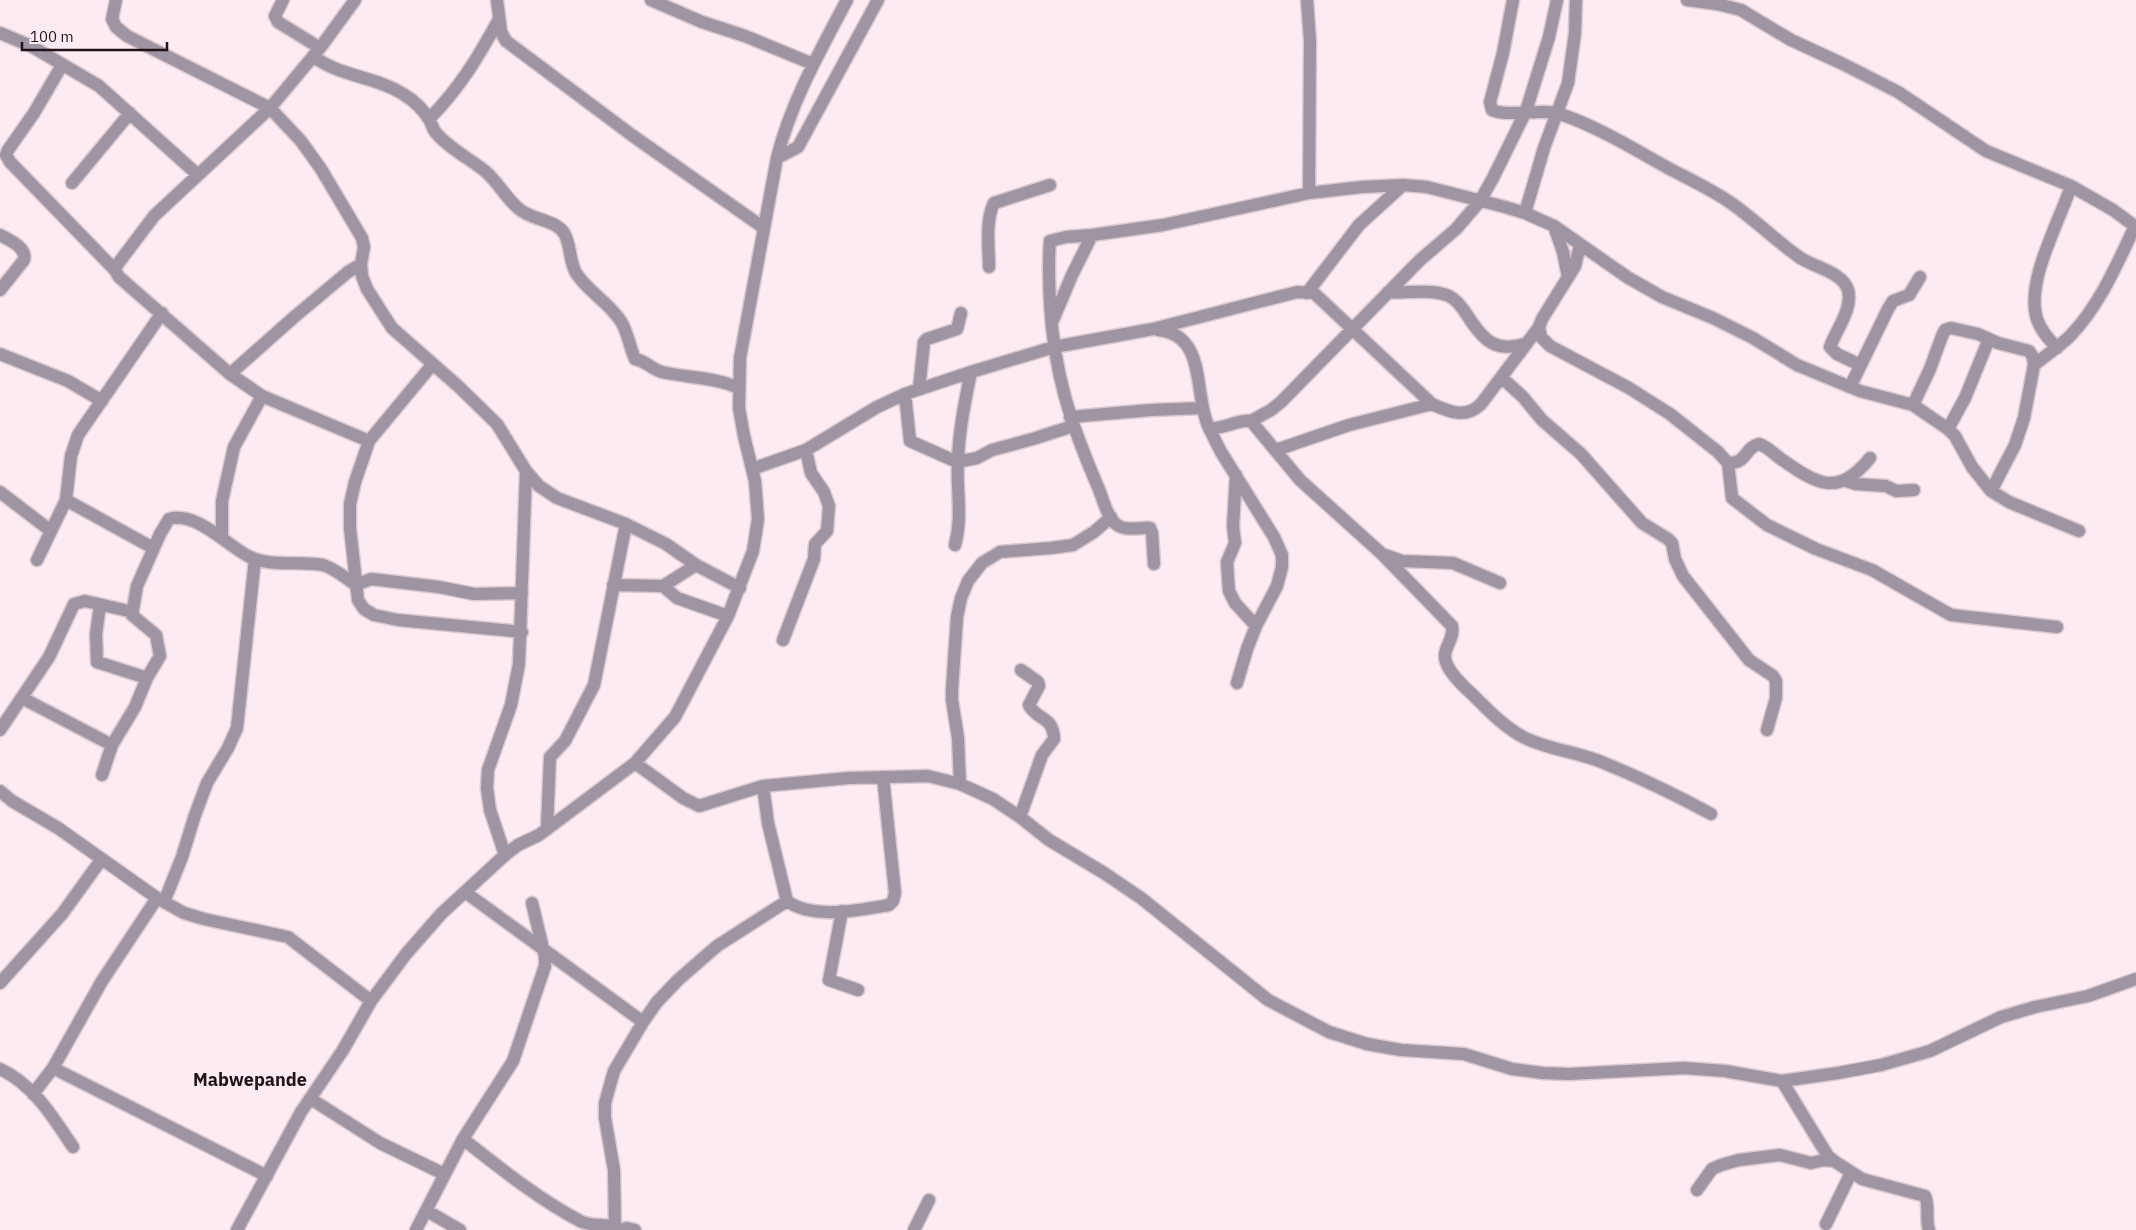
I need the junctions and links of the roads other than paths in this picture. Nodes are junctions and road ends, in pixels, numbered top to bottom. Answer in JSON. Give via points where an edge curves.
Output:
{"nodes":[{"id":1,"x":116,"y":0,"type":"edge"},
{"id":2,"x":283,"y":0,"type":"edge"},
{"id":3,"x":355,"y":0,"type":"edge"},
{"id":4,"x":651,"y":0,"type":"edge"},
{"id":5,"x":847,"y":0,"type":"edge"},
{"id":6,"x":878,"y":0,"type":"edge"},
{"id":7,"x":1307,"y":0,"type":"edge"},
{"id":8,"x":1513,"y":0,"type":"edge"},
{"id":9,"x":1557,"y":0,"type":"edge"},
{"id":10,"x":1576,"y":0,"type":"edge"},
{"id":11,"x":1687,"y":0,"type":"edge"},
{"id":12,"x":498,"y":1,"type":"edge"},
{"id":13,"x":1741,"y":5,"type":"edge"},
{"id":14,"x":499,"y":19,"type":"junction"},
{"id":15,"x":0,"y":33,"type":"edge"},
{"id":16,"x":316,"y":52,"type":"junction"},
{"id":17,"x":813,"y":64,"type":"junction"},
{"id":18,"x":62,"y":65,"type":"junction"},
{"id":19,"x":270,"y":108,"type":"junction"},
{"id":20,"x":1526,"y":111,"type":"junction"},
{"id":21,"x":130,"y":113,"type":"junction"},
{"id":22,"x":1556,"y":113,"type":"junction"},
{"id":23,"x":429,"y":119,"type":"junction"},
{"id":24,"x":777,"y":158,"type":"junction"},
{"id":25,"x":198,"y":175,"type":"junction"},
{"id":26,"x":72,"y":183,"type":"dead end"},
{"id":27,"x":1050,"y":185,"type":"dead end"},
{"id":28,"x":1403,"y":185,"type":"junction"},
{"id":29,"x":2071,"y":186,"type":"junction"},
{"id":30,"x":1309,"y":193,"type":"junction"},
{"id":31,"x":1480,"y":200,"type":"junction"},
{"id":32,"x":1525,"y":213,"type":"junction"},
{"id":33,"x":1554,"y":226,"type":"junction"},
{"id":34,"x":2135,"y":226,"type":"edge"},
{"id":35,"x":764,"y":228,"type":"junction"},
{"id":36,"x":0,"y":235,"type":"edge"},
{"id":37,"x":1092,"y":235,"type":"junction"},
{"id":38,"x":1580,"y":245,"type":"junction"},
{"id":39,"x":361,"y":264,"type":"junction"},
{"id":40,"x":989,"y":267,"type":"dead end"},
{"id":41,"x":116,"y":270,"type":"junction"},
{"id":42,"x":1568,"y":277,"type":"junction"},
{"id":43,"x":1920,"y":277,"type":"dead end"},
{"id":44,"x":0,"y":290,"type":"edge"},
{"id":45,"x":1388,"y":292,"type":"junction"},
{"id":46,"x":1307,"y":293,"type":"junction"},
{"id":47,"x":162,"y":313,"type":"junction"},
{"id":48,"x":962,"y":314,"type":"dead end"},
{"id":49,"x":1052,"y":324,"type":"junction"},
{"id":50,"x":1539,"y":327,"type":"junction"},
{"id":51,"x":1153,"y":329,"type":"junction"},
{"id":52,"x":1352,"y":329,"type":"junction"},
{"id":53,"x":1989,"y":338,"type":"junction"},
{"id":54,"x":1525,"y":344,"type":"junction"},
{"id":55,"x":1054,"y":347,"type":"junction"},
{"id":56,"x":2057,"y":348,"type":"junction"},
{"id":57,"x":0,"y":354,"type":"edge"},
{"id":58,"x":432,"y":365,"type":"junction"},
{"id":59,"x":1860,"y":365,"type":"junction"},
{"id":60,"x":2034,"y":365,"type":"junction"},
{"id":61,"x":971,"y":372,"type":"junction"},
{"id":62,"x":230,"y":374,"type":"junction"},
{"id":63,"x":1502,"y":378,"type":"junction"},
{"id":64,"x":1850,"y":386,"type":"junction"},
{"id":65,"x":739,"y":388,"type":"junction"},
{"id":66,"x":919,"y":388,"type":"junction"},
{"id":67,"x":905,"y":394,"type":"junction"},
{"id":68,"x":262,"y":396,"type":"junction"},
{"id":69,"x":102,"y":401,"type":"junction"},
{"id":70,"x":1432,"y":404,"type":"junction"},
{"id":71,"x":1913,"y":405,"type":"junction"},
{"id":72,"x":1203,"y":408,"type":"junction"},
{"id":73,"x":1071,"y":421,"type":"junction"},
{"id":74,"x":1251,"y":421,"type":"junction"},
{"id":75,"x":1209,"y":428,"type":"junction"},
{"id":76,"x":1948,"y":429,"type":"junction"},
{"id":77,"x":370,"y":441,"type":"junction"},
{"id":78,"x":806,"y":450,"type":"junction"},
{"id":79,"x":1276,"y":450,"type":"junction"},
{"id":80,"x":1870,"y":458,"type":"dead end"},
{"id":81,"x":957,"y":462,"type":"junction"},
{"id":82,"x":1728,"y":463,"type":"junction"},
{"id":83,"x":752,"y":469,"type":"junction"},
{"id":84,"x":526,"y":471,"type":"junction"},
{"id":85,"x":1236,"y":475,"type":"junction"},
{"id":86,"x":1846,"y":480,"type":"junction"},
{"id":87,"x":1914,"y":490,"type":"dead end"},
{"id":88,"x":1991,"y":491,"type":"junction"},
{"id":89,"x":0,"y":492,"type":"edge"},
{"id":90,"x":66,"y":500,"type":"junction"},
{"id":91,"x":1111,"y":516,"type":"junction"},
{"id":92,"x":626,"y":524,"type":"junction"},
{"id":93,"x":51,"y":530,"type":"junction"},
{"id":94,"x":2079,"y":531,"type":"dead end"},
{"id":95,"x":222,"y":536,"type":"junction"},
{"id":96,"x":956,"y":545,"type":"dead end"},
{"id":97,"x":153,"y":548,"type":"junction"},
{"id":98,"x":1382,"y":554,"type":"junction"},
{"id":99,"x":254,"y":559,"type":"junction"},
{"id":100,"x":37,"y":560,"type":"dead end"},
{"id":101,"x":1154,"y":564,"type":"dead end"},
{"id":102,"x":696,"y":565,"type":"junction"},
{"id":103,"x":1500,"y":583,"type":"dead end"},
{"id":104,"x":356,"y":585,"type":"junction"},
{"id":105,"x":613,"y":585,"type":"junction"},
{"id":106,"x":663,"y":586,"type":"junction"},
{"id":107,"x":740,"y":588,"type":"junction"},
{"id":108,"x":522,"y":593,"type":"junction"},
{"id":109,"x":100,"y":605,"type":"junction"},
{"id":110,"x":133,"y":612,"type":"junction"},
{"id":111,"x":728,"y":616,"type":"junction"},
{"id":112,"x":1256,"y":626,"type":"junction"},
{"id":113,"x":2057,"y":626,"type":"dead end"},
{"id":114,"x":522,"y":632,"type":"junction"},
{"id":115,"x":783,"y":640,"type":"dead end"},
{"id":116,"x":1021,"y":670,"type":"dead end"},
{"id":117,"x":147,"y":678,"type":"junction"},
{"id":118,"x":1237,"y":683,"type":"dead end"},
{"id":119,"x":22,"y":698,"type":"junction"},
{"id":120,"x":0,"y":730,"type":"edge"},
{"id":121,"x":1767,"y":730,"type":"dead end"},
{"id":122,"x":112,"y":745,"type":"junction"},
{"id":123,"x":635,"y":763,"type":"junction"},
{"id":124,"x":102,"y":775,"type":"dead end"},
{"id":125,"x":883,"y":777,"type":"junction"},
{"id":126,"x":960,"y":784,"type":"junction"},
{"id":127,"x":763,"y":786,"type":"junction"},
{"id":128,"x":0,"y":791,"type":"edge"},
{"id":129,"x":1711,"y":814,"type":"dead end"},
{"id":130,"x":1020,"y":817,"type":"junction"},
{"id":131,"x":547,"y":827,"type":"junction"},
{"id":132,"x":505,"y":855,"type":"junction"},
{"id":133,"x":101,"y":860,"type":"junction"},
{"id":134,"x":465,"y":892,"type":"junction"},
{"id":135,"x":161,"y":900,"type":"junction"},
{"id":136,"x":787,"y":900,"type":"junction"},
{"id":137,"x":532,"y":903,"type":"dead end"},
{"id":138,"x":842,"y":911,"type":"junction"},
{"id":139,"x":543,"y":948,"type":"junction"},
{"id":140,"x":2136,"y":979,"type":"edge"},
{"id":141,"x":0,"y":983,"type":"edge"},
{"id":142,"x":858,"y":990,"type":"dead end"},
{"id":143,"x":371,"y":1001,"type":"junction"},
{"id":144,"x":643,"y":1022,"type":"junction"},
{"id":145,"x":53,"y":1068,"type":"junction"},
{"id":146,"x":0,"y":1069,"type":"edge"},
{"id":147,"x":1782,"y":1081,"type":"junction"},
{"id":148,"x":33,"y":1094,"type":"junction"},
{"id":149,"x":311,"y":1098,"type":"junction"},
{"id":150,"x":463,"y":1139,"type":"junction"},
{"id":151,"x":73,"y":1147,"type":"dead end"},
{"id":152,"x":1834,"y":1161,"type":"junction"},
{"id":153,"x":1851,"y":1173,"type":"junction"},
{"id":154,"x":444,"y":1174,"type":"junction"},
{"id":155,"x":267,"y":1176,"type":"junction"},
{"id":156,"x":1697,"y":1190,"type":"dead end"},
{"id":157,"x":929,"y":1200,"type":"dead end"},
{"id":158,"x":427,"y":1211,"type":"junction"},
{"id":159,"x":1826,"y":1224,"type":"dead end"},
{"id":160,"x":619,"y":1229,"type":"edge"},
{"id":161,"x":237,"y":1230,"type":"edge"},
{"id":162,"x":416,"y":1230,"type":"edge"},
{"id":163,"x":460,"y":1230,"type":"edge"},
{"id":164,"x":635,"y":1230,"type":"edge"},
{"id":165,"x":914,"y":1230,"type":"edge"},
{"id":166,"x":1929,"y":1230,"type":"edge"}],
"edges":[{"from":1,"to":19,"type":"street","via":[[112,20],[128,36]]},
{"from":2,"to":16,"type":"street","via":[[275,16],[278,22]]},
{"from":3,"to":16,"type":"street"},
{"from":4,"to":17,"type":"street"},
{"from":5,"to":17,"type":"street"},
{"from":6,"to":24,"type":"street","via":[[798,147]]},
{"from":7,"to":30,"type":"street","via":[[1310,41]]},
{"from":8,"to":20,"type":"street","via":[[1490,107],[1504,113]]},
{"from":9,"to":20,"type":"street"},
{"from":10,"to":22,"type":"street","via":[[1568,83]]},
{"from":11,"to":13,"type":"street"},
{"from":12,"to":14,"type":"street"},
{"from":13,"to":29,"type":"street","via":[[1791,40],[1898,92],[1986,151]]},
{"from":14,"to":23,"type":"street","via":[[474,65]]},
{"from":14,"to":35,"type":"street","via":[[506,41]]},
{"from":15,"to":18,"type":"street","via":[[31,46]]},
{"from":16,"to":19,"type":"street"},
{"from":16,"to":23,"type":"street","via":[[326,66],[370,78],[404,94]]},
{"from":17,"to":24,"type":"street","via":[[783,134]]},
{"from":18,"to":21,"type":"street","via":[[99,86]]},
{"from":18,"to":41,"type":"street","via":[[6,155]]},
{"from":19,"to":25,"type":"street"},
{"from":19,"to":39,"type":"street","via":[[301,141],[358,231],[364,248]]},
{"from":20,"to":22,"type":"street"},
{"from":20,"to":31,"type":"street"},
{"from":21,"to":25,"type":"street"},
{"from":21,"to":26,"type":"street"},
{"from":22,"to":32,"type":"street"},
{"from":22,"to":59,"type":"street","via":[[1592,127],[1712,190],[1799,257],[1838,277],[1848,290],[1848,300],[1830,347]]},
{"from":23,"to":65,"type":"street","via":[[437,134],[485,171],[517,208],[565,234],[575,270],[622,324],[634,359],[662,372],[726,382]]},
{"from":24,"to":35,"type":"street"},
{"from":25,"to":41,"type":"street","via":[[154,216]]},
{"from":27,"to":40,"type":"street","via":[[994,203],[988,234]]},
{"from":28,"to":30,"type":"street"},
{"from":28,"to":31,"type":"street","via":[[1427,187]]},
{"from":28,"to":46,"type":"street","via":[[1359,225]]},
{"from":29,"to":34,"type":"street"},
{"from":29,"to":56,"type":"street","via":[[2036,283],[2036,318]]},
{"from":30,"to":37,"type":"street","via":[[1163,226]]},
{"from":31,"to":32,"type":"street"},
{"from":31,"to":45,"type":"street","via":[[1456,229]]},
{"from":32,"to":33,"type":"street"},
{"from":33,"to":38,"type":"street"},
{"from":33,"to":42,"type":"street"},
{"from":34,"to":56,"type":"street","via":[[2105,286],[2083,320]]},
{"from":35,"to":65,"type":"street","via":[[740,358]]},
{"from":36,"to":44,"type":"street","via":[[24,250],[25,256]]},
{"from":37,"to":49,"type":"street"},
{"from":37,"to":49,"type":"street","via":[[1066,236],[1050,242]]},
{"from":38,"to":42,"type":"street","via":[[1575,266]]},
{"from":38,"to":64,"type":"street","via":[[1662,297],[1753,338],[1803,368]]},
{"from":39,"to":58,"type":"street","via":[[367,289],[392,328]]},
{"from":39,"to":62,"type":"street"},
{"from":41,"to":47,"type":"street","via":[[118,277]]},
{"from":42,"to":50,"type":"street"},
{"from":43,"to":59,"type":"street","via":[[1909,295],[1893,301]]},
{"from":45,"to":52,"type":"street"},
{"from":45,"to":54,"type":"street","via":[[1432,292],[1450,297],[1460,304],[1479,332],[1497,346],[1510,348]]},
{"from":46,"to":51,"type":"street","via":[[1284,295]]},
{"from":46,"to":52,"type":"street","via":[[1318,296]]},
{"from":47,"to":62,"type":"street"},
{"from":47,"to":69,"type":"street"},
{"from":48,"to":66,"type":"street","via":[[957,329],[924,342]]},
{"from":49,"to":55,"type":"street"},
{"from":50,"to":54,"type":"street"},
{"from":50,"to":82,"type":"street","via":[[1541,337],[1550,346],[1670,414]]},
{"from":51,"to":55,"type":"street"},
{"from":51,"to":72,"type":"street","via":[[1172,332],[1183,339],[1192,354]]},
{"from":52,"to":70,"type":"street"},
{"from":52,"to":74,"type":"street","via":[[1281,402]]},
{"from":53,"to":60,"type":"street","via":[[2030,350]]},
{"from":53,"to":71,"type":"street","via":[[1958,328],[1945,330]]},
{"from":53,"to":76,"type":"street","via":[[1965,398]]},
{"from":54,"to":63,"type":"street"},
{"from":55,"to":61,"type":"street"},
{"from":55,"to":73,"type":"street"},
{"from":56,"to":60,"type":"street"},
{"from":57,"to":69,"type":"street","via":[[68,382]]},
{"from":58,"to":77,"type":"street"},
{"from":58,"to":84,"type":"street","via":[[498,424]]},
{"from":59,"to":64,"type":"street"},
{"from":60,"to":88,"type":"street","via":[[2024,418],[2015,445]]},
{"from":61,"to":66,"type":"street"},
{"from":61,"to":81,"type":"street"},
{"from":62,"to":68,"type":"street"},
{"from":63,"to":70,"type":"street","via":[[1475,410],[1468,413],[1447,411]]},
{"from":63,"to":121,"type":"street","via":[[1542,420],[1581,454],[1642,523],[1672,543],[1683,576],[1749,660],[1773,676],[1776,698]]},
{"from":64,"to":71,"type":"street"},
{"from":65,"to":83,"type":"street","via":[[741,417]]},
{"from":66,"to":67,"type":"street"},
{"from":67,"to":78,"type":"street"},
{"from":67,"to":81,"type":"street","via":[[910,441]]},
{"from":68,"to":77,"type":"street"},
{"from":68,"to":95,"type":"street","via":[[234,447],[222,501]]},
{"from":69,"to":90,"type":"street","via":[[78,435],[71,456]]},
{"from":70,"to":79,"type":"street"},
{"from":71,"to":76,"type":"street"},
{"from":72,"to":73,"type":"street","via":[[1150,410]]},
{"from":72,"to":75,"type":"street"},
{"from":73,"to":81,"type":"street","via":[[1036,438]]},
{"from":73,"to":91,"type":"street"},
{"from":74,"to":75,"type":"street"},
{"from":74,"to":79,"type":"street"},
{"from":75,"to":85,"type":"street"},
{"from":76,"to":88,"type":"street"},
{"from":77,"to":104,"type":"street","via":[[350,504]]},
{"from":78,"to":83,"type":"street"},
{"from":78,"to":115,"type":"street","via":[[811,473],[829,506],[829,520],[827,531],[815,544],[814,559]]},
{"from":79,"to":98,"type":"street","via":[[1300,480]]},
{"from":80,"to":86,"type":"street"},
{"from":81,"to":96,"type":"street","via":[[960,504]]},
{"from":82,"to":86,"type":"street","via":[[1741,461],[1759,444],[1823,484]]},
{"from":82,"to":113,"type":"street","via":[[1732,498],[1767,525],[1789,537],[1872,570],[1951,615]]},
{"from":83,"to":107,"type":"street","via":[[758,498],[758,519],[753,551]]},
{"from":84,"to":92,"type":"street","via":[[538,486],[557,498]]},
{"from":84,"to":108,"type":"street"},
{"from":85,"to":112,"type":"street","via":[[1235,543],[1228,562],[1229,591],[1235,603]]},
{"from":85,"to":112,"type":"street","via":[[1274,536],[1282,555],[1277,586]]},
{"from":86,"to":87,"type":"street","via":[[1886,486],[1896,491]]},
{"from":88,"to":94,"type":"street","via":[[2017,506]]},
{"from":89,"to":93,"type":"street"},
{"from":90,"to":93,"type":"street"},
{"from":90,"to":97,"type":"street"},
{"from":91,"to":101,"type":"street","via":[[1124,528],[1150,528]]},
{"from":91,"to":126,"type":"street","via":[[1094,532],[1073,544],[1000,552],[982,563],[968,581],[957,617],[952,689]]},
{"from":92,"to":102,"type":"street","via":[[666,544]]},
{"from":92,"to":105,"type":"street"},
{"from":93,"to":100,"type":"street"},
{"from":95,"to":97,"type":"street","via":[[176,517],[169,519]]},
{"from":95,"to":99,"type":"street"},
{"from":97,"to":110,"type":"street","via":[[137,586]]},
{"from":98,"to":103,"type":"street","via":[[1402,561],[1454,563]]},
{"from":98,"to":129,"type":"street","via":[[1452,626],[1451,638],[1444,652],[1446,665],[1469,691],[1515,732],[1542,745],[1608,764]]},
{"from":99,"to":104,"type":"street","via":[[324,566]]},
{"from":99,"to":135,"type":"street","via":[[237,728],[207,783],[182,857]]},
{"from":102,"to":106,"type":"street"},
{"from":102,"to":107,"type":"street"},
{"from":104,"to":108,"type":"street","via":[[370,579],[474,594]]},
{"from":104,"to":114,"type":"street","via":[[358,600],[374,616]]},
{"from":105,"to":106,"type":"street"},
{"from":105,"to":131,"type":"street","via":[[594,685],[565,741],[550,758]]},
{"from":106,"to":111,"type":"street","via":[[677,598]]},
{"from":107,"to":111,"type":"street"},
{"from":108,"to":114,"type":"street"},
{"from":109,"to":110,"type":"street"},
{"from":109,"to":117,"type":"street","via":[[96,662]]},
{"from":109,"to":119,"type":"street","via":[[85,601],[74,604],[48,657]]},
{"from":110,"to":117,"type":"street","via":[[132,615],[152,631],[158,642],[160,656]]},
{"from":111,"to":123,"type":"street","via":[[675,717]]},
{"from":112,"to":118,"type":"street"},
{"from":114,"to":132,"type":"street","via":[[511,705],[488,770],[486,788]]},
{"from":116,"to":130,"type":"street","via":[[1038,682],[1029,705],[1031,710],[1047,719],[1054,739],[1042,755]]},
{"from":117,"to":122,"type":"street","via":[[135,707]]},
{"from":119,"to":120,"type":"street"},
{"from":119,"to":122,"type":"street"},
{"from":122,"to":124,"type":"street"},
{"from":123,"to":127,"type":"street","via":[[699,806]]},
{"from":123,"to":131,"type":"street"},
{"from":125,"to":126,"type":"street","via":[[928,776]]},
{"from":125,"to":127,"type":"street"},
{"from":125,"to":138,"type":"street","via":[[895,893],[888,904]]},
{"from":126,"to":130,"type":"street","via":[[993,798]]},
{"from":127,"to":136,"type":"street","via":[[768,822]]},
{"from":128,"to":133,"type":"street"},
{"from":130,"to":147,"type":"street","via":[[1049,840],[1141,898],[1268,1000],[1329,1032],[1367,1044],[1464,1054],[1512,1069],[1543,1073],[1684,1068]]},
{"from":131,"to":132,"type":"street"},
{"from":132,"to":134,"type":"street"},
{"from":133,"to":135,"type":"street"},
{"from":133,"to":141,"type":"street","via":[[62,914]]},
{"from":134,"to":139,"type":"street"},
{"from":134,"to":143,"type":"street","via":[[406,954]]},
{"from":135,"to":143,"type":"street","via":[[204,920],[288,937]]},
{"from":135,"to":145,"type":"street","via":[[102,981]]},
{"from":136,"to":138,"type":"street","via":[[793,905],[819,911]]},
{"from":136,"to":144,"type":"street","via":[[717,946],[657,1002]]},
{"from":137,"to":139,"type":"street"},
{"from":138,"to":142,"type":"street","via":[[830,980]]},
{"from":139,"to":144,"type":"street"},
{"from":139,"to":150,"type":"street","via":[[544,971],[512,1061]]},
{"from":140,"to":147,"type":"street","via":[[2088,996],[2001,1017],[1922,1053],[1881,1065]]},
{"from":143,"to":149,"type":"street"},
{"from":144,"to":160,"type":"street","via":[[614,1071],[604,1103]]},
{"from":145,"to":148,"type":"street"},
{"from":145,"to":155,"type":"street"},
{"from":146,"to":148,"type":"street","via":[[16,1076]]},
{"from":147,"to":152,"type":"street"},
{"from":148,"to":151,"type":"street"},
{"from":149,"to":154,"type":"street","via":[[380,1143]]},
{"from":149,"to":155,"type":"street"},
{"from":150,"to":154,"type":"street"},
{"from":150,"to":160,"type":"street","via":[[578,1220],[592,1226]]},
{"from":152,"to":153,"type":"street"},
{"from":152,"to":156,"type":"street","via":[[1811,1164],[1780,1155],[1739,1160],[1712,1170]]},
{"from":153,"to":159,"type":"street"},
{"from":153,"to":166,"type":"street","via":[[1873,1183],[1925,1196]]},
{"from":154,"to":158,"type":"street"},
{"from":155,"to":161,"type":"street"},
{"from":157,"to":165,"type":"street"},
{"from":158,"to":162,"type":"street"},
{"from":158,"to":163,"type":"street"},
{"from":160,"to":164,"type":"street"}]}
